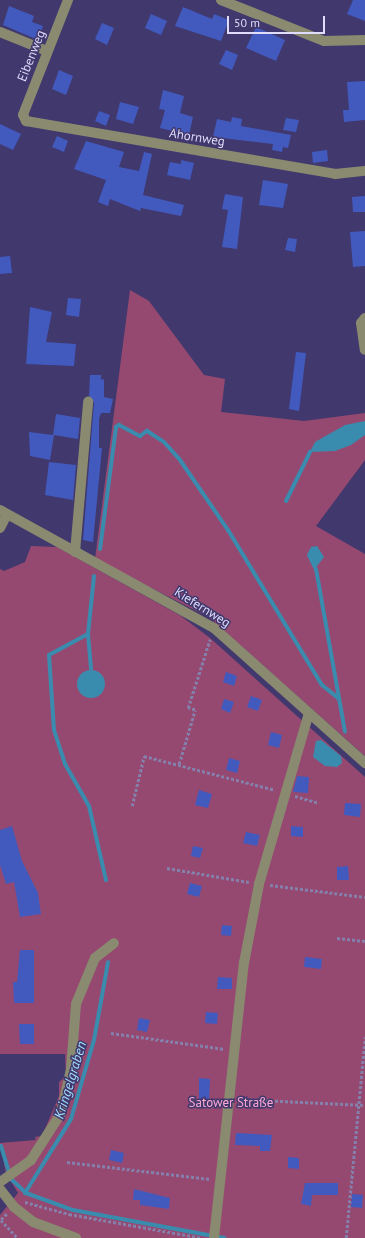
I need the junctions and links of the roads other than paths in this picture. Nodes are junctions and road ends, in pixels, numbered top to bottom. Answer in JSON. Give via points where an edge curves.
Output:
{"nodes":[{"id":1,"x":68,"y":0,"type":"edge"},
{"id":2,"x":221,"y":0,"type":"edge"},
{"id":3,"x":0,"y":32,"type":"edge"},
{"id":4,"x":365,"y":40,"type":"edge"},
{"id":5,"x":47,"y":51,"type":"junction"},
{"id":6,"x":26,"y":121,"type":"joint"},
{"id":7,"x":365,"y":171,"type":"edge"},
{"id":8,"x":365,"y":318,"type":"edge"},
{"id":9,"x":365,"y":350,"type":"edge"},
{"id":10,"x":88,"y":402,"type":"dead end"},
{"id":11,"x":3,"y":513,"type":"edge"},
{"id":12,"x":0,"y":528,"type":"edge"},
{"id":13,"x":76,"y":552,"type":"junction"},
{"id":14,"x":309,"y":713,"type":"junction"},
{"id":15,"x":365,"y":763,"type":"edge"},
{"id":16,"x":114,"y":943,"type":"dead end"},
{"id":17,"x":0,"y":1182,"type":"edge"},
{"id":18,"x":0,"y":1189,"type":"edge"},
{"id":19,"x":214,"y":1237,"type":"edge"},
{"id":20,"x":76,"y":1238,"type":"edge"}],
"edges":[{"from":1,"to":5,"type":"street","name":"Eibenweg"},
{"from":2,"to":4,"type":"street","via":[[324,41]]},
{"from":3,"to":5,"type":"street"},
{"from":5,"to":6,"type":"street","name":"Eibenweg","via":[[22,115]]},
{"from":6,"to":7,"type":"street","name":"Ahornweg","via":[[335,174]]},
{"from":8,"to":9,"type":"street","via":[[361,323]]},
{"from":10,"to":13,"type":"street"},
{"from":11,"to":12,"type":"street"},
{"from":11,"to":13,"type":"street","name":"Kiefernweg"},
{"from":13,"to":14,"type":"street","name":"Kiefernweg","via":[[214,628]]},
{"from":14,"to":15,"type":"street","name":"Kiefernweg"},
{"from":14,"to":19,"type":"street","via":[[283,792],[247,949],[233,1050]]},
{"from":16,"to":17,"type":"street","via":[[95,958],[76,1004],[71,1070],[61,1113],[31,1160]]},
{"from":18,"to":20,"type":"street","via":[[14,1207],[33,1222]]}]}
